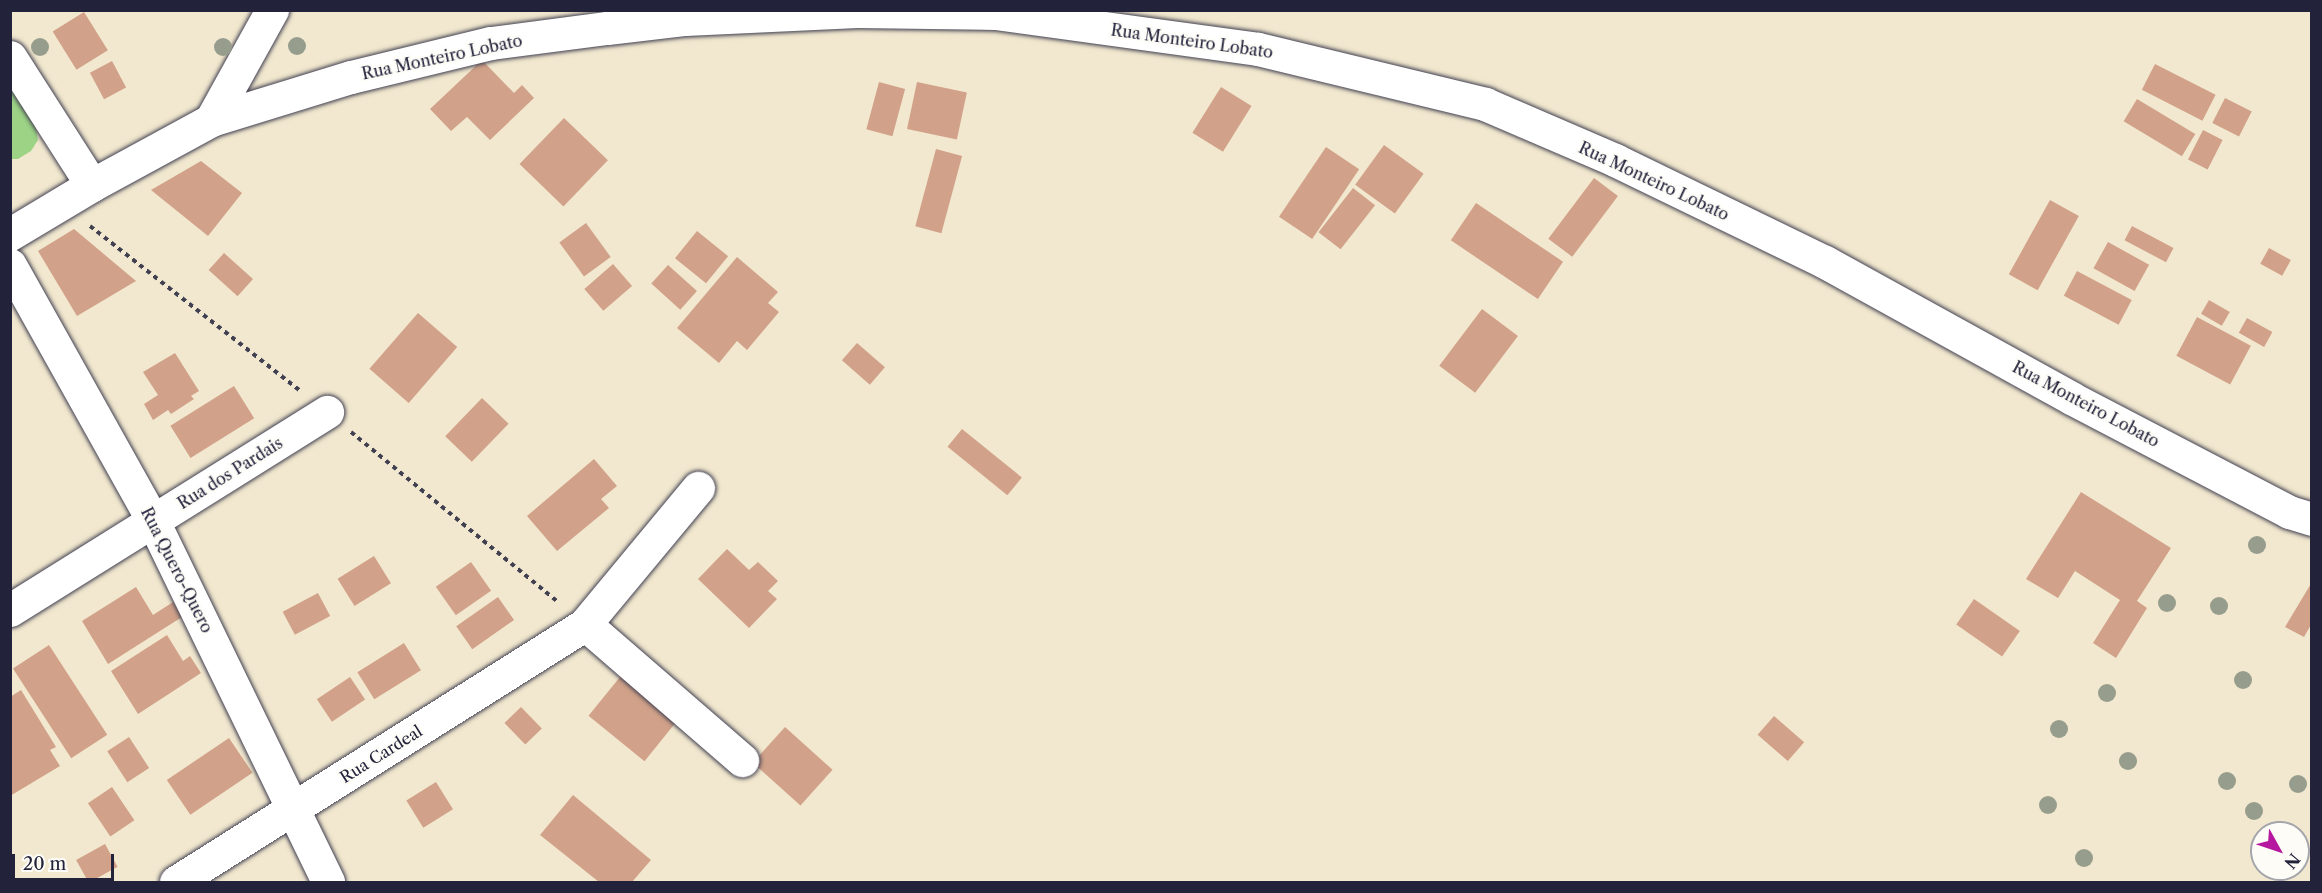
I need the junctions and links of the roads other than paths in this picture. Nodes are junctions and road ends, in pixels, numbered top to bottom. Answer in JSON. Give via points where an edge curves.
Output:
{"nodes":[{"id":1,"x":272,"y":10,"type":"edge"},
{"id":2,"x":10,"y":57,"type":"edge"},
{"id":3,"x":211,"y":120,"type":"junction"},
{"id":4,"x":92,"y":185,"type":"junction"},
{"id":5,"x":10,"y":234,"type":"edge"},
{"id":6,"x":10,"y":265,"type":"edge"},
{"id":7,"x":327,"y":412,"type":"dead end"},
{"id":8,"x":698,"y":488,"type":"dead end"},
{"id":9,"x":2312,"y":519,"type":"edge"},
{"id":10,"x":153,"y":521,"type":"junction"},
{"id":11,"x":10,"y":609,"type":"edge"},
{"id":12,"x":585,"y":624,"type":"junction"},
{"id":13,"x":742,"y":760,"type":"dead end"},
{"id":14,"x":294,"y":808,"type":"junction"},
{"id":15,"x":176,"y":882,"type":"edge"},
{"id":16,"x":328,"y":882,"type":"edge"}],
"edges":[{"from":1,"to":3,"type":"street"},
{"from":2,"to":4,"type":"street"},
{"from":3,"to":4,"type":"street","name":"Rua Monteiro Lobato"},
{"from":3,"to":9,"type":"street","name":"Rua Monteiro Lobato","via":[[351,77],[491,43],[685,19],[857,11],[995,13],[1258,49],[1485,104],[1615,160],[1825,262],[2082,403],[2289,512]]},
{"from":4,"to":5,"type":"street","name":"Rua Monteiro Lobato"},
{"from":6,"to":10,"type":"street","name":"Rua Quero-Quero"},
{"from":7,"to":10,"type":"street","name":"Rua dos Pardais"},
{"from":8,"to":12,"type":"street","name":"Rua Cardeal"},
{"from":10,"to":11,"type":"street","name":"Rua dos Pardais"},
{"from":10,"to":14,"type":"street","name":"Rua Quero-Quero"},
{"from":12,"to":13,"type":"street"},
{"from":12,"to":14,"type":"street","name":"Rua Cardeal"},
{"from":14,"to":15,"type":"street","name":"Rua Cardeal"},
{"from":14,"to":16,"type":"street","name":"Rua Quero-Quero"}]}
